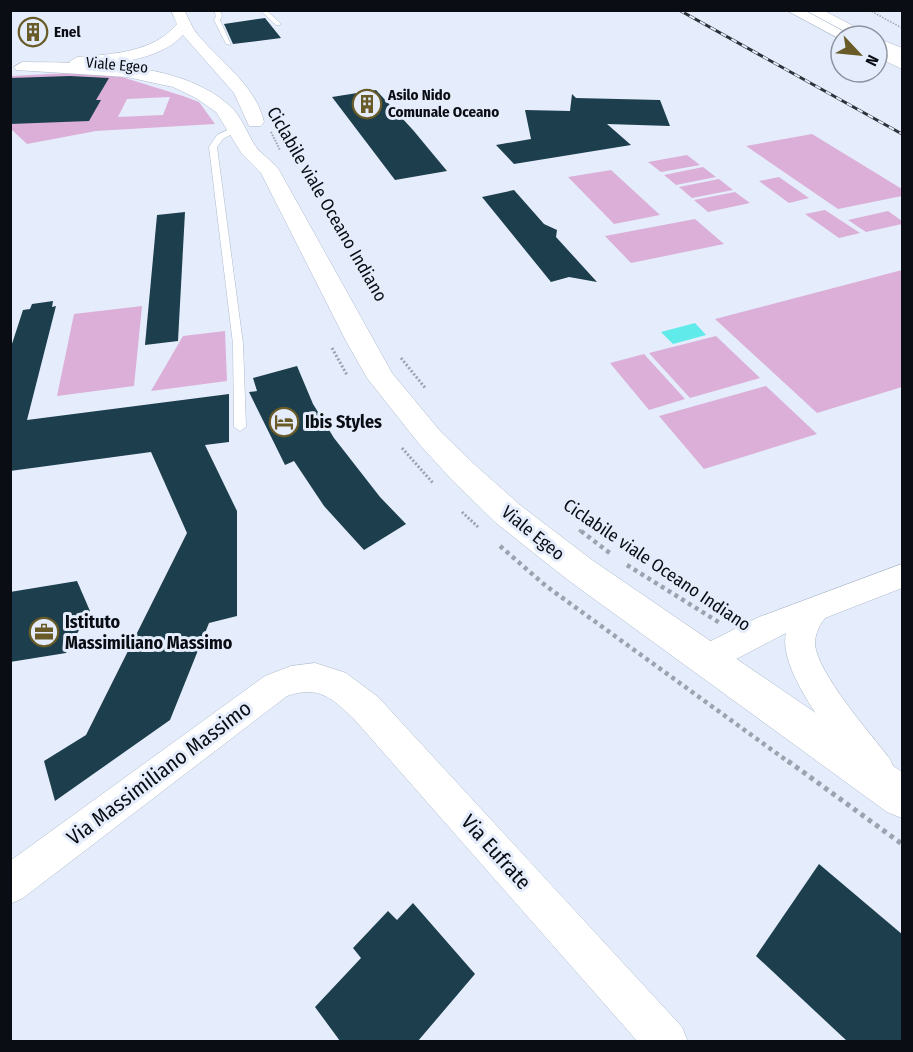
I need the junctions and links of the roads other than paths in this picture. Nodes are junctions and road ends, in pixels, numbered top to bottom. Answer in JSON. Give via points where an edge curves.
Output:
{"nodes":[{"id":1,"x":216,"y":10,"type":"edge"},
{"id":2,"x":262,"y":10,"type":"edge"},
{"id":3,"x":792,"y":10,"type":"edge"},
{"id":4,"x":811,"y":10,"type":"edge"},
{"id":5,"x":181,"y":17,"type":"edge"},
{"id":6,"x":278,"y":24,"type":"dead end"},
{"id":7,"x":840,"y":24,"type":"edge"},
{"id":8,"x":829,"y":28,"type":"edge"},
{"id":9,"x":193,"y":39,"type":"junction"},
{"id":10,"x":229,"y":44,"type":"dead end"},
{"id":11,"x":889,"y":48,"type":"edge"},
{"id":12,"x":903,"y":54,"type":"edge"},
{"id":13,"x":889,"y":57,"type":"edge"},
{"id":14,"x":77,"y":62,"type":"junction"},
{"id":15,"x":903,"y":64,"type":"edge"},
{"id":16,"x":16,"y":68,"type":"edge"},
{"id":17,"x":223,"y":72,"type":"junction"},
{"id":18,"x":206,"y":79,"type":"junction"},
{"id":19,"x":185,"y":87,"type":"junction"},
{"id":20,"x":218,"y":104,"type":"junction"},
{"id":21,"x":262,"y":139,"type":"junction"},
{"id":22,"x":240,"y":427,"type":"dead end"},
{"id":23,"x":903,"y":576,"type":"edge"},
{"id":24,"x":815,"y":608,"type":"junction"},
{"id":25,"x":706,"y":659,"type":"junction"},
{"id":26,"x":315,"y":676,"type":"joint"},
{"id":27,"x":897,"y":793,"type":"edge"},
{"id":28,"x":10,"y":885,"type":"edge"},
{"id":29,"x":667,"y":1041,"type":"edge"}],
"edges":[{"from":1,"to":10,"type":"lane"},
{"from":2,"to":6,"type":"lane"},
{"from":3,"to":8,"type":"main road"},
{"from":4,"to":7,"type":"main road"},
{"from":5,"to":9,"type":"main road"},
{"from":5,"to":14,"type":"main road","via":[[171,38],[146,50]]},
{"from":9,"to":17,"type":"main road"},
{"from":9,"to":18,"type":"main road","via":[[194,56]]},
{"from":11,"to":12,"type":"main road"},
{"from":13,"to":15,"type":"main road"},
{"from":14,"to":16,"type":"main road","name":"Viale Egeo"},
{"from":14,"to":18,"type":"main road","name":"Viale Egeo","via":[[151,68]]},
{"from":16,"to":19,"type":"main road","name":"Viale Egeo","via":[[117,71]]},
{"from":17,"to":18,"type":"main road","via":[[220,81]]},
{"from":17,"to":21,"type":"main road","via":[[249,104]]},
{"from":18,"to":19,"type":"main road","name":"Viale Egeo"},
{"from":18,"to":20,"type":"main road","name":"Viale Egeo"},
{"from":18,"to":21,"type":"main road","name":"Viale Egeo","via":[[231,96]]},
{"from":19,"to":20,"type":"main road","name":"Viale Egeo"},
{"from":20,"to":21,"type":"main road","name":"Viale Egeo"},
{"from":21,"to":22,"type":"lane","via":[[217,140],[213,147],[238,344]]},
{"from":21,"to":25,"type":"main road","name":"Viale Egeo","via":[[369,358],[385,384],[430,438],[550,548]]},
{"from":23,"to":24,"type":"street"},
{"from":24,"to":25,"type":"street"},
{"from":24,"to":27,"type":"street","via":[[803,627],[800,645],[804,658],[830,704]]},
{"from":25,"to":27,"type":"main road","name":"Viale Egeo"},
{"from":26,"to":28,"type":"street","name":"Via Massimiliano Massimo","via":[[290,680],[267,692]]},
{"from":26,"to":29,"type":"street","name":"Via Eufrate","via":[[336,683],[366,708]]}]}
